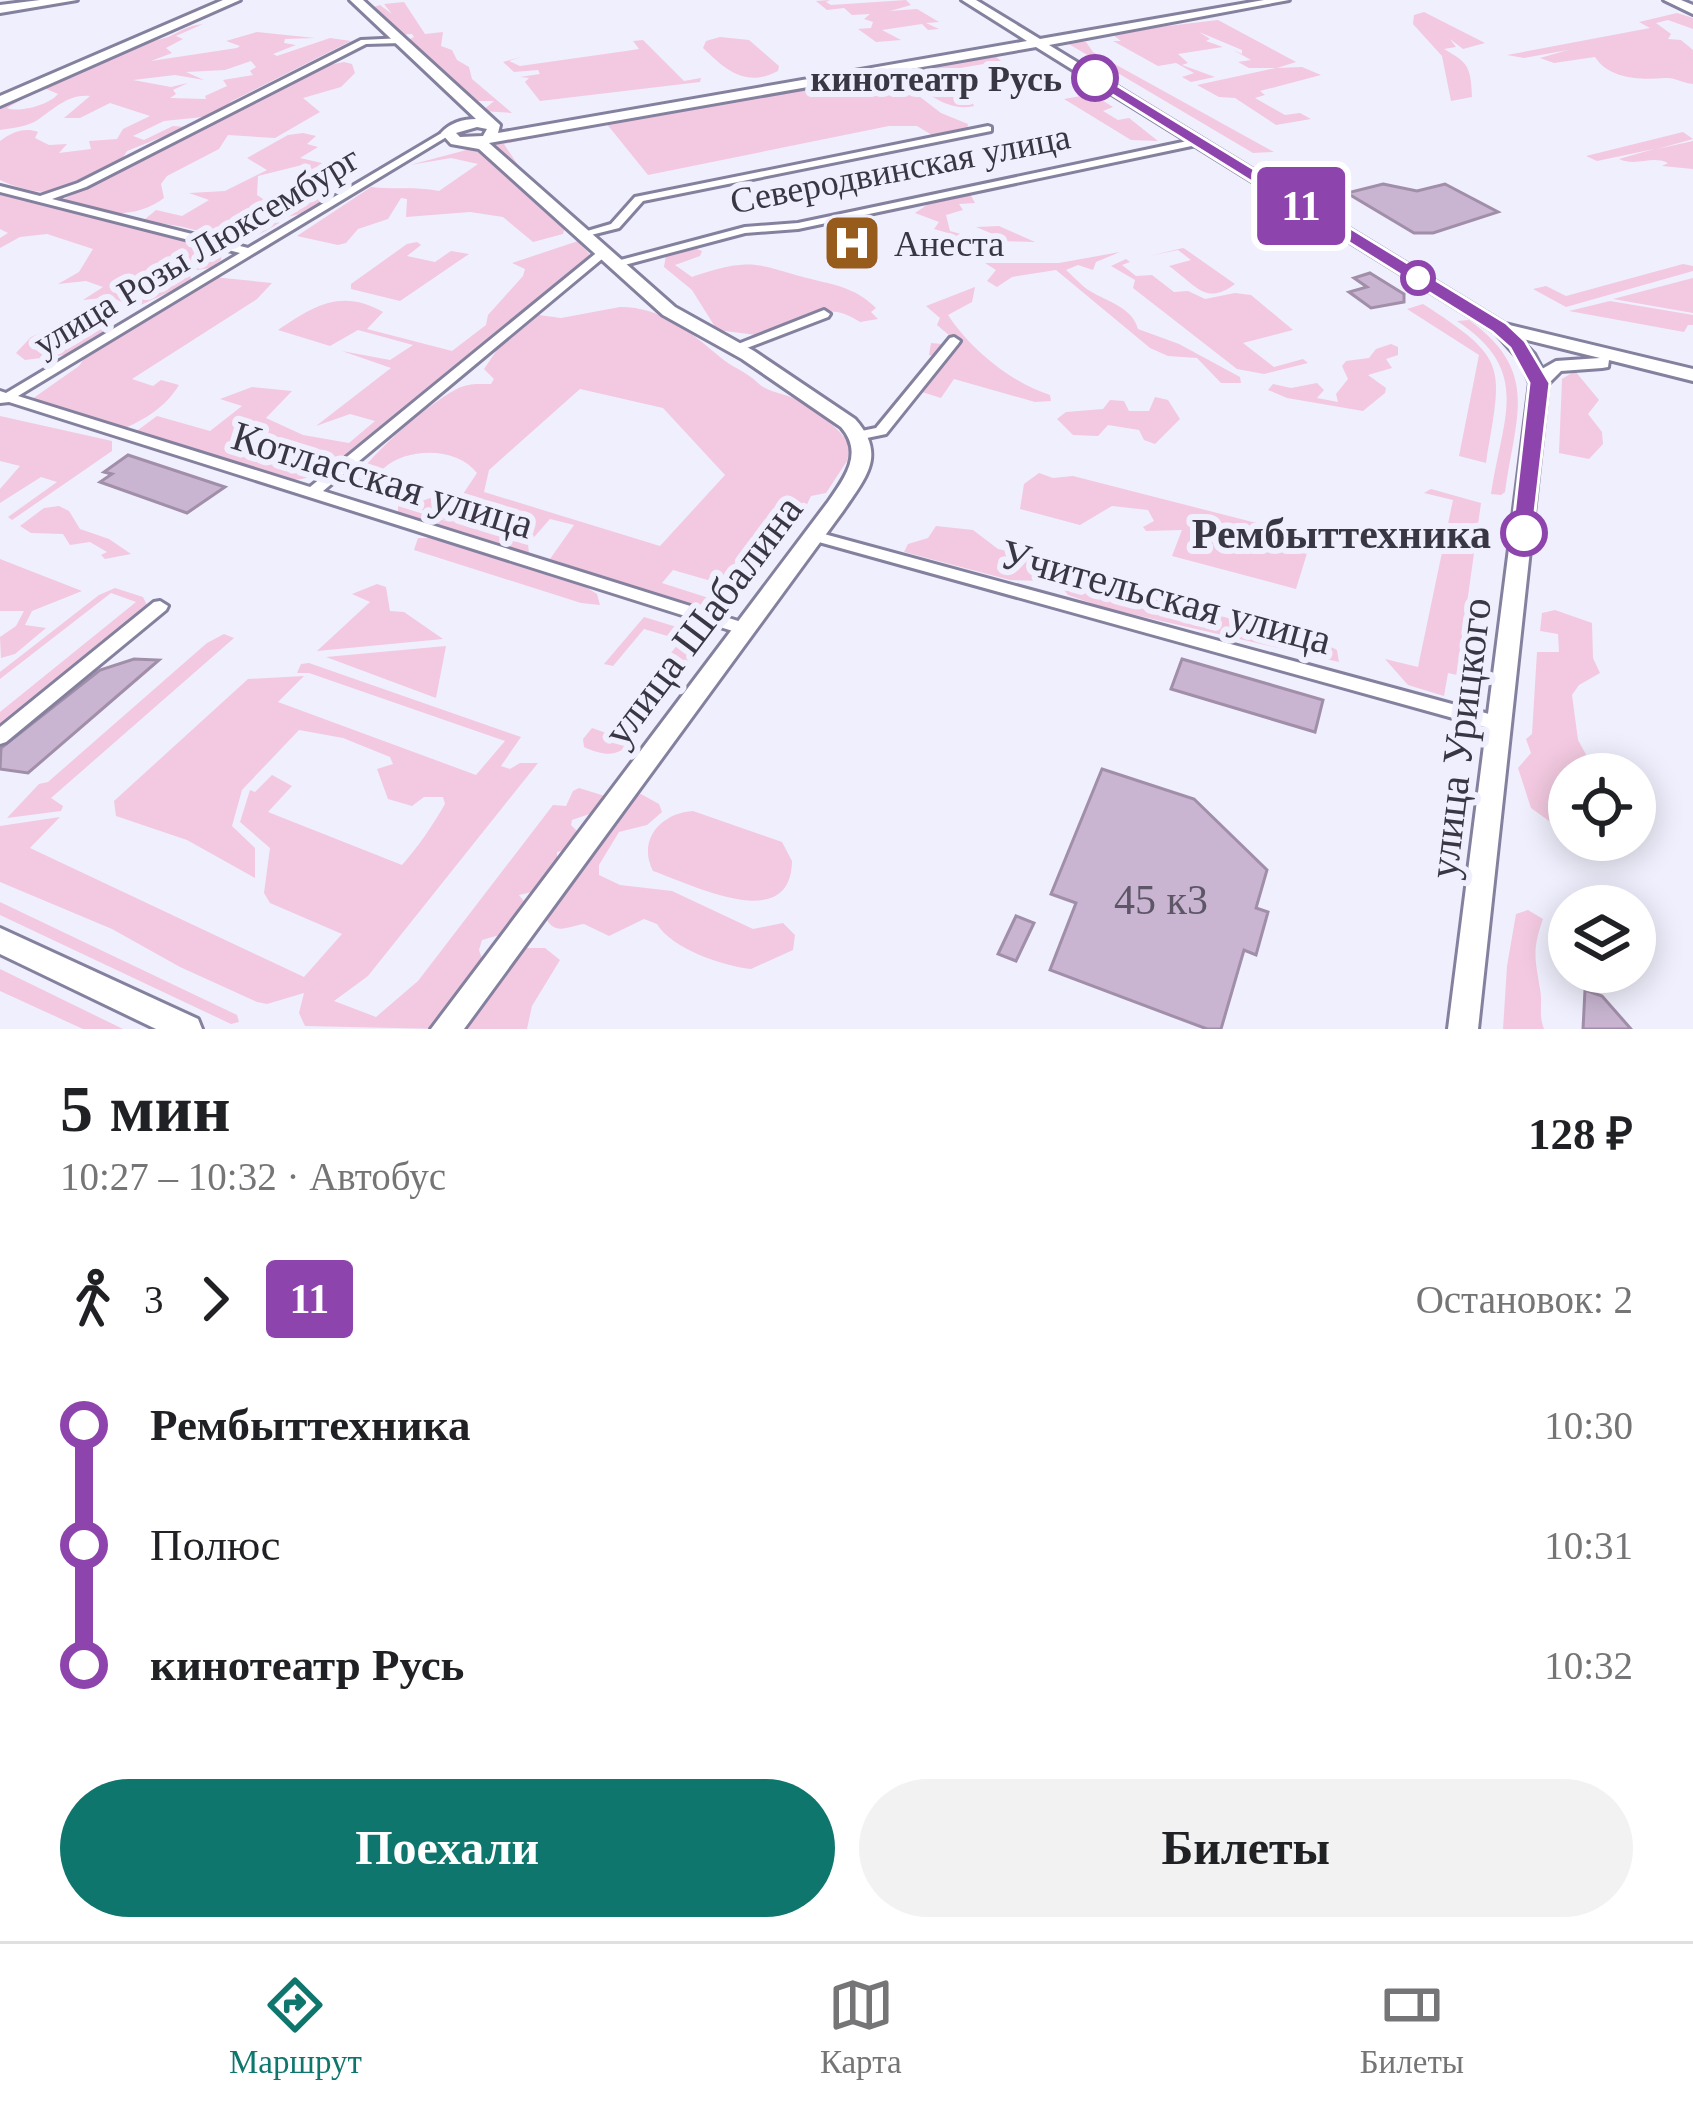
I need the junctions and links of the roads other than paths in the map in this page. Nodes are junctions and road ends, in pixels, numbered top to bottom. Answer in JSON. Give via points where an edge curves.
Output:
{"nodes":[{"id":1,"x":71,"y":0,"type":"edge"},
{"id":2,"x":221,"y":0,"type":"edge"},
{"id":3,"x":234,"y":0,"type":"edge"},
{"id":4,"x":356,"y":0,"type":"edge"},
{"id":5,"x":968,"y":0,"type":"edge"},
{"id":6,"x":1283,"y":0,"type":"edge"},
{"id":7,"x":1670,"y":0,"type":"edge"},
{"id":8,"x":0,"y":9,"type":"edge"},
{"id":9,"x":1693,"y":10,"type":"edge"},
{"id":10,"x":401,"y":40,"type":"junction"},
{"id":11,"x":1037,"y":43,"type":"junction"},
{"id":12,"x":0,"y":98,"type":"edge"},
{"id":13,"x":472,"y":109,"type":"junction"},
{"id":14,"x":988,"y":129,"type":"dead end"},
{"id":15,"x":476,"y":135,"type":"junction"},
{"id":16,"x":1197,"y":142,"type":"junction"},
{"id":17,"x":0,"y":188,"type":"edge"},
{"id":18,"x":42,"y":199,"type":"junction"},
{"id":19,"x":584,"y":234,"type":"junction"},
{"id":20,"x":250,"y":252,"type":"junction"},
{"id":21,"x":610,"y":258,"type":"junction"},
{"id":22,"x":824,"y":314,"type":"dead end"},
{"id":23,"x":1499,"y":328,"type":"junction"},
{"id":24,"x":953,"y":341,"type":"dead end"},
{"id":25,"x":734,"y":348,"type":"junction"},
{"id":26,"x":1665,"y":370,"type":"junction"},
{"id":27,"x":1693,"y":375,"type":"edge"},
{"id":28,"x":1539,"y":383,"type":"junction"},
{"id":29,"x":2,"y":398,"type":"edge"},
{"id":30,"x":862,"y":436,"type":"junction"},
{"id":31,"x":311,"y":494,"type":"junction"},
{"id":32,"x":814,"y":536,"type":"junction"},
{"id":33,"x":160,"y":606,"type":"dead end"},
{"id":34,"x":745,"y":629,"type":"junction"},
{"id":35,"x":1500,"y":724,"type":"junction"},
{"id":36,"x":0,"y":737,"type":"edge"},
{"id":37,"x":0,"y":940,"type":"edge"},
{"id":38,"x":187,"y":1029,"type":"edge"},
{"id":39,"x":446,"y":1029,"type":"edge"},
{"id":40,"x":1463,"y":1029,"type":"edge"}],
"edges":[{"from":1,"to":8,"type":"main road"},
{"from":2,"to":12,"type":"main road"},
{"from":3,"to":12,"type":"main road"},
{"from":4,"to":10,"type":"street"},
{"from":5,"to":11,"type":"street"},
{"from":6,"to":11,"type":"street"},
{"from":7,"to":9,"type":"main road"},
{"from":10,"to":13,"type":"street"},
{"from":10,"to":18,"type":"street","via":[[364,42]]},
{"from":11,"to":15,"type":"street"},
{"from":11,"to":16,"type":"street"},
{"from":13,"to":15,"type":"street"},
{"from":13,"to":15,"type":"street"},
{"from":14,"to":19,"type":"street","via":[[639,199],[615,226]]},
{"from":15,"to":19,"type":"street"},
{"from":15,"to":20,"type":"street","name":"улица Розы Люксембург","via":[[423,149]]},
{"from":16,"to":21,"type":"street","name":"Северодвинская улица"},
{"from":16,"to":23,"type":"street"},
{"from":17,"to":18,"type":"street"},
{"from":18,"to":20,"type":"street"},
{"from":19,"to":21,"type":"street"},
{"from":20,"to":29,"type":"street","name":"улица Розы Люксембург"},
{"from":21,"to":25,"type":"street","via":[[669,310]]},
{"from":21,"to":31,"type":"street","name":"Северодвинская улица"},
{"from":22,"to":25,"type":"street"},
{"from":23,"to":26,"type":"street"},
{"from":23,"to":28,"type":"street"},
{"from":24,"to":30,"type":"street","via":[[881,431]]},
{"from":25,"to":30,"type":"street"},
{"from":26,"to":27,"type":"street"},
{"from":26,"to":28,"type":"street","via":[[1568,364]]},
{"from":28,"to":35,"type":"street","name":"улица Урицкого"},
{"from":29,"to":31,"type":"street","name":"Котласская улица"},
{"from":30,"to":32,"type":"street","name":"улица Шабалина","via":[[860,468]]},
{"from":31,"to":34,"type":"street","name":"Котласская улица"},
{"from":32,"to":34,"type":"street","name":"улица Шабалина"},
{"from":32,"to":35,"type":"street","name":"Учительская улица"},
{"from":33,"to":36,"type":"street"},
{"from":34,"to":39,"type":"street","name":"улица Шабалина"},
{"from":35,"to":40,"type":"street","name":"улица Урицкого"},
{"from":37,"to":38,"type":"street"}]}
